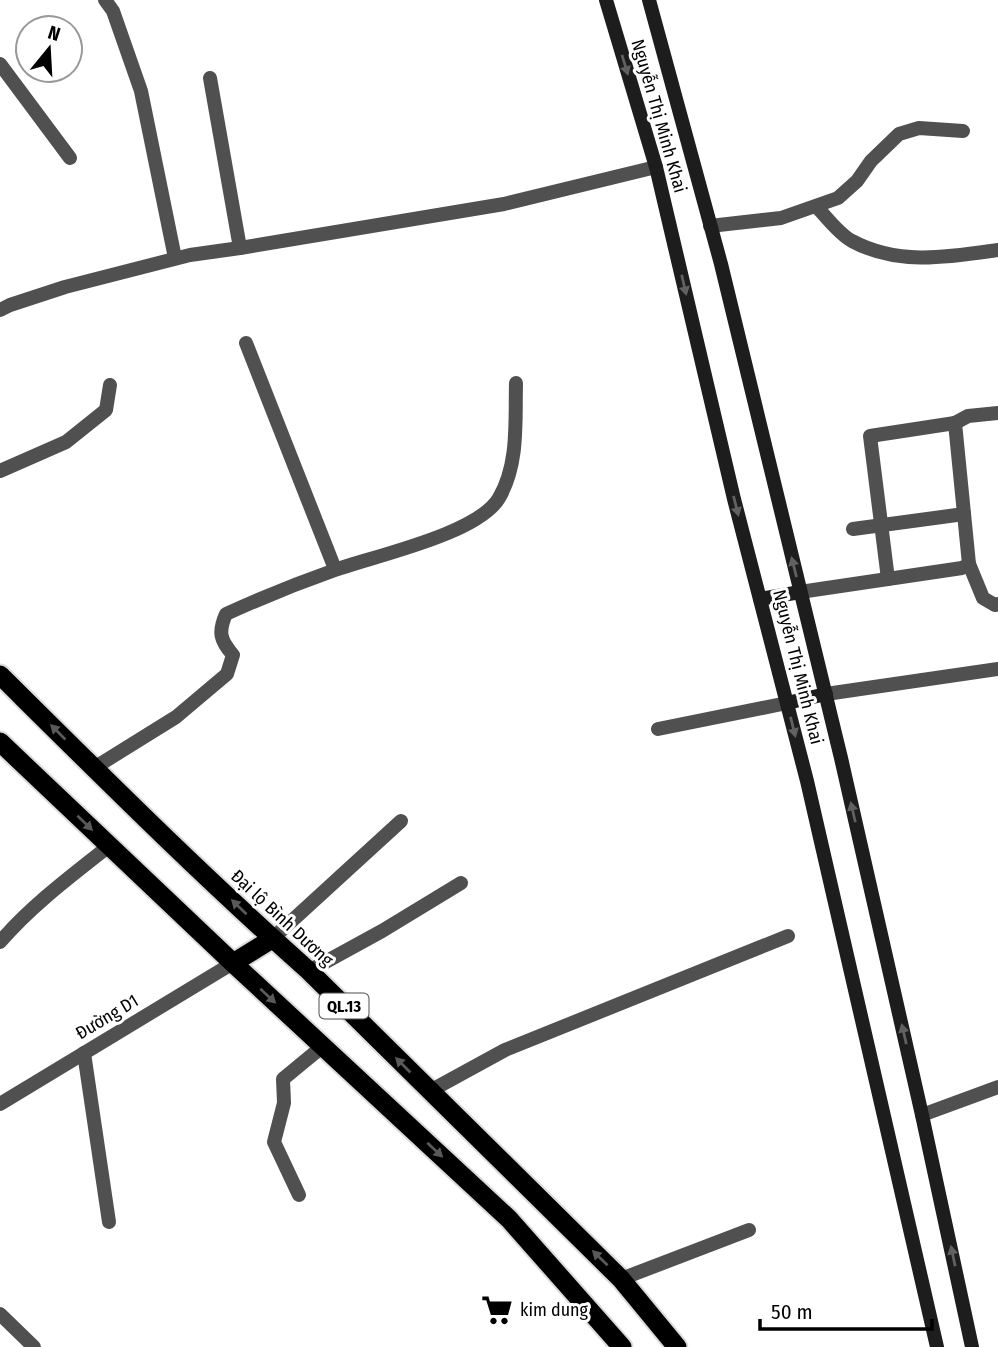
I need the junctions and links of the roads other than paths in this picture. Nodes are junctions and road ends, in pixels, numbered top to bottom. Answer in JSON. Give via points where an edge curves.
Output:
{"nodes":[{"id":1,"x":105,"y":0,"type":"edge"},
{"id":2,"x":606,"y":0,"type":"edge"},
{"id":3,"x":649,"y":0,"type":"edge"},
{"id":4,"x":0,"y":64,"type":"edge"},
{"id":5,"x":210,"y":78,"type":"dead end"},
{"id":6,"x":963,"y":131,"type":"dead end"},
{"id":7,"x":70,"y":158,"type":"dead end"},
{"id":8,"x":656,"y":167,"type":"junction"},
{"id":9,"x":817,"y":206,"type":"junction"},
{"id":10,"x":710,"y":226,"type":"junction"},
{"id":11,"x":240,"y":248,"type":"junction"},
{"id":12,"x":998,"y":250,"type":"edge"},
{"id":13,"x":175,"y":258,"type":"junction"},
{"id":14,"x":0,"y":310,"type":"edge"},
{"id":15,"x":246,"y":344,"type":"dead end"},
{"id":16,"x":516,"y":383,"type":"dead end"},
{"id":17,"x":110,"y":384,"type":"dead end"},
{"id":18,"x":998,"y":413,"type":"edge"},
{"id":19,"x":955,"y":423,"type":"junction"},
{"id":20,"x":0,"y":471,"type":"edge"},
{"id":21,"x":964,"y":514,"type":"junction"},
{"id":22,"x":881,"y":525,"type":"junction"},
{"id":23,"x":853,"y":529,"type":"dead end"},
{"id":24,"x":969,"y":564,"type":"junction"},
{"id":25,"x":335,"y":569,"type":"junction"},
{"id":26,"x":888,"y":579,"type":"junction"},
{"id":27,"x":800,"y":592,"type":"junction"},
{"id":28,"x":760,"y":599,"type":"junction"},
{"id":29,"x":998,"y":604,"type":"edge"},
{"id":30,"x":998,"y":669,"type":"edge"},
{"id":31,"x":0,"y":675,"type":"edge"},
{"id":32,"x":825,"y":695,"type":"junction"},
{"id":33,"x":787,"y":703,"type":"junction"},
{"id":34,"x":658,"y":729,"type":"dead end"},
{"id":35,"x":0,"y":742,"type":"edge"},
{"id":36,"x":94,"y":768,"type":"junction"},
{"id":37,"x":401,"y":821,"type":"dead end"},
{"id":38,"x":109,"y":846,"type":"junction"},
{"id":39,"x":461,"y":883,"type":"dead end"},
{"id":40,"x":788,"y":936,"type":"dead end"},
{"id":41,"x":272,"y":939,"type":"junction"},
{"id":42,"x":0,"y":942,"type":"edge"},
{"id":43,"x":233,"y":963,"type":"junction"},
{"id":44,"x":309,"y":971,"type":"junction"},
{"id":45,"x":323,"y":1046,"type":"junction"},
{"id":46,"x":84,"y":1053,"type":"junction"},
{"id":47,"x":998,"y":1087,"type":"edge"},
{"id":48,"x":430,"y":1091,"type":"junction"},
{"id":49,"x":0,"y":1104,"type":"edge"},
{"id":50,"x":922,"y":1115,"type":"junction"},
{"id":51,"x":299,"y":1195,"type":"dead end"},
{"id":52,"x":109,"y":1222,"type":"dead end"},
{"id":53,"x":749,"y":1230,"type":"dead end"},
{"id":54,"x":621,"y":1279,"type":"junction"},
{"id":55,"x":0,"y":1314,"type":"edge"},
{"id":56,"x":34,"y":1347,"type":"edge"},
{"id":57,"x":622,"y":1347,"type":"edge"},
{"id":58,"x":677,"y":1347,"type":"edge"},
{"id":59,"x":937,"y":1347,"type":"edge"},
{"id":60,"x":972,"y":1347,"type":"edge"}],
"edges":[{"from":1,"to":13,"type":"street","via":[[141,91]]},
{"from":2,"to":8,"type":"main road","name":"Nguyễn Thị Minh Khai","one_way":true},
{"from":3,"to":10,"type":"main road","name":"Nguyễn Thị Minh Khai"},
{"from":4,"to":7,"type":"street"},
{"from":5,"to":11,"type":"street"},
{"from":6,"to":9,"type":"street","via":[[919,128],[899,134],[838,198]]},
{"from":8,"to":11,"type":"street","via":[[504,204]]},
{"from":8,"to":28,"type":"main road","name":"Nguyễn Thị Minh Khai","one_way":true},
{"from":9,"to":10,"type":"street","via":[[781,218]]},
{"from":9,"to":12,"type":"street","via":[[850,240],[887,255],[941,258]]},
{"from":27,"to":10,"type":"main road","name":"Nguyễn Thị Minh Khai","one_way":true},
{"from":11,"to":13,"type":"street"},
{"from":13,"to":14,"type":"street","via":[[65,287]]},
{"from":15,"to":25,"type":"street"},
{"from":16,"to":25,"type":"street","via":[[513,455],[498,500],[482,516],[457,529]]},
{"from":17,"to":20,"type":"street","via":[[106,410],[66,442]]},
{"from":18,"to":19,"type":"street","via":[[968,416]]},
{"from":19,"to":21,"type":"street"},
{"from":19,"to":22,"type":"street","via":[[870,436]]},
{"from":21,"to":22,"type":"street"},
{"from":21,"to":24,"type":"street"},
{"from":22,"to":23,"type":"street"},
{"from":22,"to":26,"type":"street"},
{"from":24,"to":26,"type":"street"},
{"from":24,"to":29,"type":"street","via":[[983,598]]},
{"from":25,"to":36,"type":"street","via":[[226,614],[220,629],[233,656],[228,674],[176,717]]},
{"from":26,"to":27,"type":"street"},
{"from":27,"to":28,"type":"main road"},
{"from":27,"to":32,"type":"main road","name":"Nguyễn Thị Minh Khai"},
{"from":28,"to":33,"type":"main road","name":"Nguyễn Thị Minh Khai"},
{"from":30,"to":32,"type":"street"},
{"from":36,"to":31,"type":"highway","name":"Đại lộ Bình Dương","number":"QL.13","one_way":true},
{"from":32,"to":33,"type":"main road"},
{"from":50,"to":32,"type":"main road","name":"Nguyễn Thị Minh Khai","one_way":true},
{"from":33,"to":34,"type":"street"},
{"from":33,"to":59,"type":"main road","name":"Nguyễn Thị Minh Khai","one_way":true},
{"from":35,"to":38,"type":"highway","number":"QL.13","one_way":true},
{"from":41,"to":36,"type":"highway","name":"Đại lộ Bình Dương","number":"QL.13","one_way":true},
{"from":37,"to":41,"type":"street"},
{"from":38,"to":42,"type":"street"},
{"from":38,"to":43,"type":"highway","number":"QL.13"},
{"from":39,"to":44,"type":"street"},
{"from":40,"to":48,"type":"street","via":[[505,1050]]},
{"from":41,"to":43,"type":"highway"},
{"from":41,"to":44,"type":"highway","name":"Đại lộ Bình Dương","number":"QL.13"},
{"from":43,"to":45,"type":"highway","number":"QL.13","one_way":true},
{"from":43,"to":46,"type":"street","name":"Đường D1"},
{"from":48,"to":44,"type":"highway","name":"Đại lộ Bình Dương","number":"QL.13","one_way":true},
{"from":45,"to":51,"type":"street","via":[[283,1079],[284,1103],[274,1142]]},
{"from":45,"to":57,"type":"highway","number":"QL.13","one_way":true,"via":[[509,1219]]},
{"from":46,"to":49,"type":"street","name":"Đường D1"},
{"from":46,"to":52,"type":"street"},
{"from":47,"to":50,"type":"street"},
{"from":54,"to":48,"type":"highway","name":"Đại lộ Bình Dương","number":"QL.13","one_way":true},
{"from":60,"to":50,"type":"main road","name":"Nguyễn Thị Minh Khai","one_way":true},
{"from":53,"to":54,"type":"street"},
{"from":54,"to":58,"type":"highway","name":"Đại lộ Bình Dương","number":"QL.13"},
{"from":55,"to":56,"type":"street"}]}
